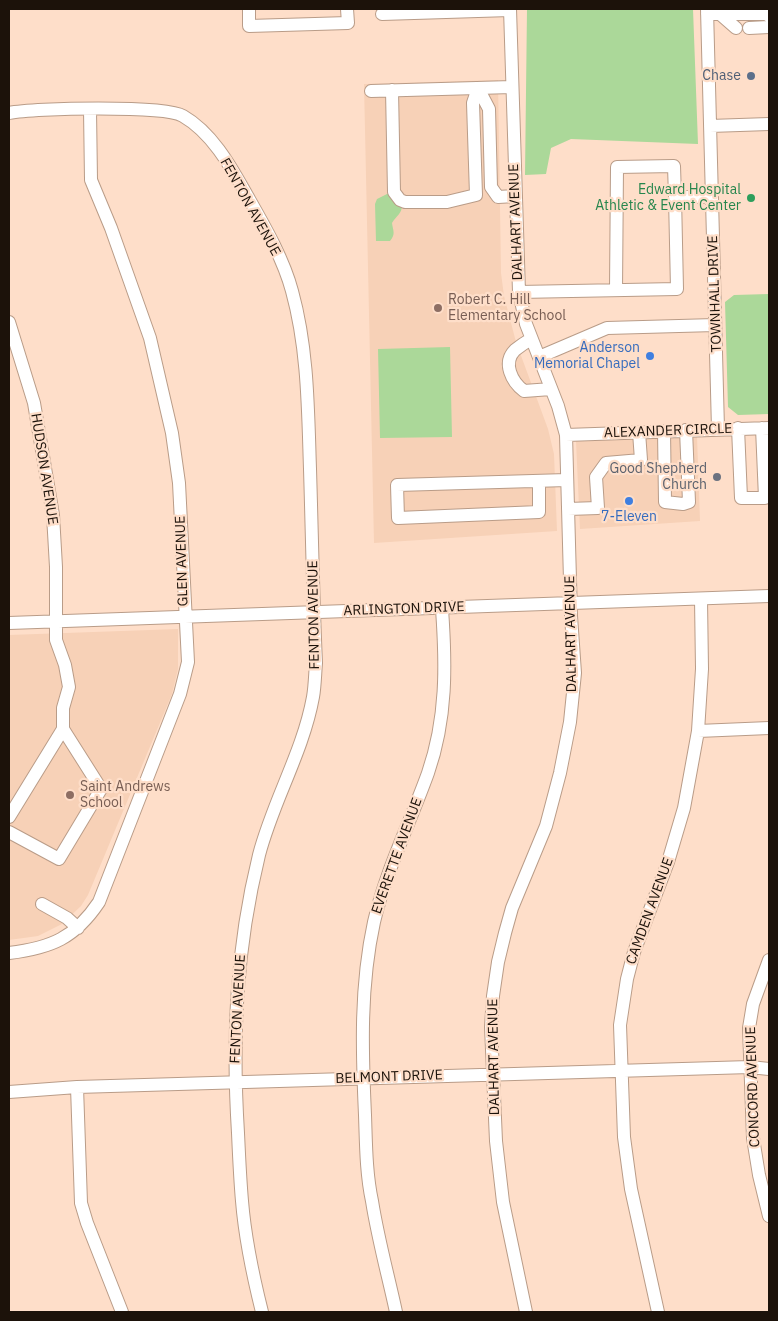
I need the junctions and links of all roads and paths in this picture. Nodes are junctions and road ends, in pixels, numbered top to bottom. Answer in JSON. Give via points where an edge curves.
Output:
{"nodes":[{"id":1,"x":249,"y":9,"type":"edge"},
{"id":2,"x":348,"y":9,"type":"edge"},
{"id":3,"x":510,"y":9,"type":"edge"},
{"id":4,"x":711,"y":12,"type":"edge"},
{"id":5,"x":382,"y":14,"type":"dead end"},
{"id":6,"x":769,"y":16,"type":"edge"},
{"id":7,"x":769,"y":27,"type":"edge"},
{"id":8,"x":736,"y":28,"type":"dead end"},
{"id":9,"x":749,"y":28,"type":"dead end"},
{"id":10,"x":512,"y":87,"type":"junction"},
{"id":11,"x":478,"y":88,"type":"junction"},
{"id":12,"x":392,"y":90,"type":"junction"},
{"id":13,"x":371,"y":91,"type":"dead end"},
{"id":14,"x":90,"y":110,"type":"junction"},
{"id":15,"x":9,"y":112,"type":"edge"},
{"id":16,"x":769,"y":124,"type":"edge"},
{"id":17,"x":710,"y":126,"type":"junction"},
{"id":18,"x":515,"y":196,"type":"junction"},
{"id":19,"x":675,"y":197,"type":"junction"},
{"id":20,"x":712,"y":197,"type":"junction"},
{"id":21,"x":616,"y":290,"type":"junction"},
{"id":22,"x":519,"y":292,"type":"junction"},
{"id":23,"x":9,"y":322,"type":"edge"},
{"id":24,"x":716,"y":325,"type":"junction"},
{"id":25,"x":531,"y":339,"type":"junction"},
{"id":26,"x":539,"y":357,"type":"junction"},
{"id":27,"x":551,"y":389,"type":"junction"},
{"id":28,"x":738,"y":428,"type":"junction"},
{"id":29,"x":766,"y":428,"type":"edge"},
{"id":30,"x":718,"y":429,"type":"junction"},
{"id":31,"x":686,"y":430,"type":"junction"},
{"id":32,"x":664,"y":431,"type":"junction"},
{"id":33,"x":639,"y":432,"type":"junction"},
{"id":34,"x":566,"y":435,"type":"junction"},
{"id":35,"x":567,"y":480,"type":"junction"},
{"id":36,"x":539,"y":482,"type":"junction"},
{"id":37,"x":568,"y":509,"type":"junction"},
{"id":38,"x":769,"y":596,"type":"edge"},
{"id":39,"x":701,"y":599,"type":"junction"},
{"id":40,"x":571,"y":604,"type":"junction"},
{"id":41,"x":442,"y":609,"type":"junction"},
{"id":42,"x":314,"y":612,"type":"junction"},
{"id":43,"x":185,"y":617,"type":"junction"},
{"id":44,"x":56,"y":620,"type":"junction"},
{"id":45,"x":9,"y":622,"type":"edge"},
{"id":46,"x":63,"y":728,"type":"junction"},
{"id":47,"x":769,"y":728,"type":"edge"},
{"id":48,"x":698,"y":731,"type":"junction"},
{"id":49,"x":9,"y":817,"type":"edge"},
{"id":50,"x":9,"y":832,"type":"edge"},
{"id":51,"x":42,"y":904,"type":"dead end"},
{"id":52,"x":78,"y":928,"type":"junction"},
{"id":53,"x":9,"y":953,"type":"edge"},
{"id":54,"x":769,"y":960,"type":"edge"},
{"id":55,"x":750,"y":1067,"type":"junction"},
{"id":56,"x":769,"y":1069,"type":"edge"},
{"id":57,"x":621,"y":1070,"type":"junction"},
{"id":58,"x":493,"y":1074,"type":"junction"},
{"id":59,"x":364,"y":1078,"type":"junction"},
{"id":60,"x":235,"y":1082,"type":"junction"},
{"id":61,"x":77,"y":1087,"type":"junction"},
{"id":62,"x":9,"y":1092,"type":"edge"},
{"id":63,"x":769,"y":1216,"type":"edge"},
{"id":64,"x":122,"y":1312,"type":"edge"},
{"id":65,"x":262,"y":1312,"type":"edge"},
{"id":66,"x":396,"y":1312,"type":"edge"},
{"id":67,"x":526,"y":1312,"type":"edge"},
{"id":68,"x":658,"y":1312,"type":"edge"}],
"edges":[{"from":1,"to":2,"type":"street","via":[[249,26],[348,23]]},
{"from":3,"to":5,"type":"street"},
{"from":3,"to":10,"type":"street","name":"DALHART AVENUE"},
{"from":4,"to":6,"type":"street"},
{"from":4,"to":8,"type":"street"},
{"from":4,"to":17,"type":"street","name":"TOWNHALL DRIVE"},
{"from":7,"to":9,"type":"street"},
{"from":10,"to":11,"type":"street"},
{"from":10,"to":18,"type":"street","name":"DALHART AVENUE"},
{"from":11,"to":12,"type":"street"},
{"from":11,"to":12,"type":"street","via":[[474,103],[476,195],[448,202],[405,202],[397,197],[393,187]]},
{"from":11,"to":18,"type":"street","via":[[489,109],[491,187],[498,197]]},
{"from":12,"to":13,"type":"street"},
{"from":14,"to":15,"type":"street","name":"FENTON AVENUE"},
{"from":14,"to":42,"type":"street","name":"FENTON AVENUE","via":[[157,111],[182,115],[206,134],[235,174],[271,240],[292,290],[303,345],[308,403]]},
{"from":14,"to":43,"type":"street","name":"GLEN AVENUE","via":[[90,180],[111,228],[150,338],[172,433],[179,483]]},
{"from":16,"to":17,"type":"street"},
{"from":17,"to":20,"type":"street","name":"TOWNHALL DRIVE"},
{"from":18,"to":22,"type":"street","name":"DALHART AVENUE"},
{"from":19,"to":20,"type":"street"},
{"from":19,"to":21,"type":"street","via":[[677,289]]},
{"from":19,"to":21,"type":"street","via":[[674,166],[617,167]]},
{"from":20,"to":24,"type":"street","name":"TOWNHALL DRIVE"},
{"from":21,"to":22,"type":"street"},
{"from":22,"to":25,"type":"street","name":"DALHART AVENUE"},
{"from":23,"to":44,"type":"street","name":"HUDSON AVENUE","via":[[34,403],[53,515]]},
{"from":24,"to":26,"type":"street","via":[[607,328]]},
{"from":24,"to":30,"type":"street","name":"TOWNHALL DRIVE"},
{"from":25,"to":26,"type":"street","name":"DALHART AVENUE"},
{"from":25,"to":27,"type":"street","via":[[514,351],[510,360],[511,378],[524,392]]},
{"from":26,"to":27,"type":"street","name":"DALHART AVENUE"},
{"from":27,"to":34,"type":"street","name":"DALHART AVENUE"},
{"from":28,"to":29,"type":"street","name":"ALEXANDER CIRCLE"},
{"from":28,"to":29,"type":"street","via":[[741,498],[765,498]]},
{"from":28,"to":30,"type":"street","name":"ALEXANDER CIRCLE"},
{"from":30,"to":31,"type":"street","name":"ALEXANDER CIRCLE"},
{"from":31,"to":32,"type":"street","name":"ALEXANDER CIRCLE"},
{"from":31,"to":32,"type":"street","via":[[689,502],[683,504],[665,502]]},
{"from":32,"to":33,"type":"street","name":"ALEXANDER CIRCLE"},
{"from":33,"to":34,"type":"street","name":"ALEXANDER CIRCLE"},
{"from":33,"to":37,"type":"street","via":[[641,460],[606,463],[596,476],[598,508]]},
{"from":34,"to":35,"type":"street","name":"DALHART AVENUE"},
{"from":35,"to":36,"type":"street"},
{"from":35,"to":37,"type":"street","name":"DALHART AVENUE"},
{"from":36,"to":36,"type":"street","via":[[397,485],[398,518],[539,512]]},
{"from":37,"to":40,"type":"street","name":"DALHART AVENUE"},
{"from":38,"to":39,"type":"street","name":"ARLINGTON DRIVE"},
{"from":39,"to":40,"type":"street","name":"ARLINGTON DRIVE"},
{"from":39,"to":48,"type":"street","name":"CAMDEN AVENUE","via":[[702,669]]},
{"from":40,"to":41,"type":"street","name":"ARLINGTON DRIVE"},
{"from":40,"to":58,"type":"street","name":"DALHART AVENUE","via":[[575,673],[570,722],[546,826],[512,908],[498,962],[492,1011]]},
{"from":41,"to":42,"type":"street","name":"ARLINGTON DRIVE"},
{"from":41,"to":59,"type":"street","name":"EVERETTE AVENUE","via":[[446,668],[442,716],[428,772],[389,870],[374,922],[364,991]]},
{"from":42,"to":43,"type":"street","name":"ARLINGTON DRIVE"},
{"from":42,"to":60,"type":"street","name":"FENTON AVENUE","via":[[316,663],[313,697],[301,740],[262,844],[244,927],[235,1025]]},
{"from":43,"to":44,"type":"street","name":"ARLINGTON DRIVE"},
{"from":43,"to":52,"type":"street","name":"GLEN AVENUE","via":[[188,662],[180,694],[106,887],[90,915]]},
{"from":44,"to":45,"type":"street","name":"ARLINGTON DRIVE"},
{"from":44,"to":46,"type":"street","name":"HUDSON AVENUE","via":[[56,640],[69,687],[63,708]]},
{"from":46,"to":49,"type":"street"},
{"from":46,"to":50,"type":"street","via":[[100,788],[59,859]]},
{"from":47,"to":48,"type":"street"},
{"from":48,"to":57,"type":"street","name":"CAMDEN AVENUE","via":[[684,808],[627,979],[620,1025]]},
{"from":51,"to":52,"type":"street"},
{"from":52,"to":53,"type":"street","name":"GLEN AVENUE","via":[[45,946]]},
{"from":54,"to":55,"type":"street","name":"CONCORD AVENUE","via":[[753,1004],[749,1028]]},
{"from":55,"to":56,"type":"street","name":"BELMONT DRIVE"},
{"from":55,"to":57,"type":"street","name":"BELMONT DRIVE"},
{"from":55,"to":63,"type":"street","name":"CONCORD AVENUE","via":[[753,1138]]},
{"from":57,"to":58,"type":"street","name":"BELMONT DRIVE"},
{"from":57,"to":68,"type":"street","name":"CAMDEN AVENUE","via":[[624,1137],[631,1189]]},
{"from":58,"to":59,"type":"street","name":"BELMONT DRIVE"},
{"from":58,"to":67,"type":"street","name":"DALHART AVENUE","via":[[503,1202]]},
{"from":59,"to":60,"type":"street","name":"BELMONT DRIVE"},
{"from":59,"to":66,"type":"street","name":"EVERETTE AVENUE","via":[[371,1200]]},
{"from":60,"to":61,"type":"street","name":"BELMONT DRIVE"},
{"from":60,"to":65,"type":"street","name":"FENTON AVENUE","via":[[242,1202]]},
{"from":61,"to":62,"type":"street","name":"BELMONT DRIVE"},
{"from":61,"to":64,"type":"street","via":[[81,1203]]}]}
